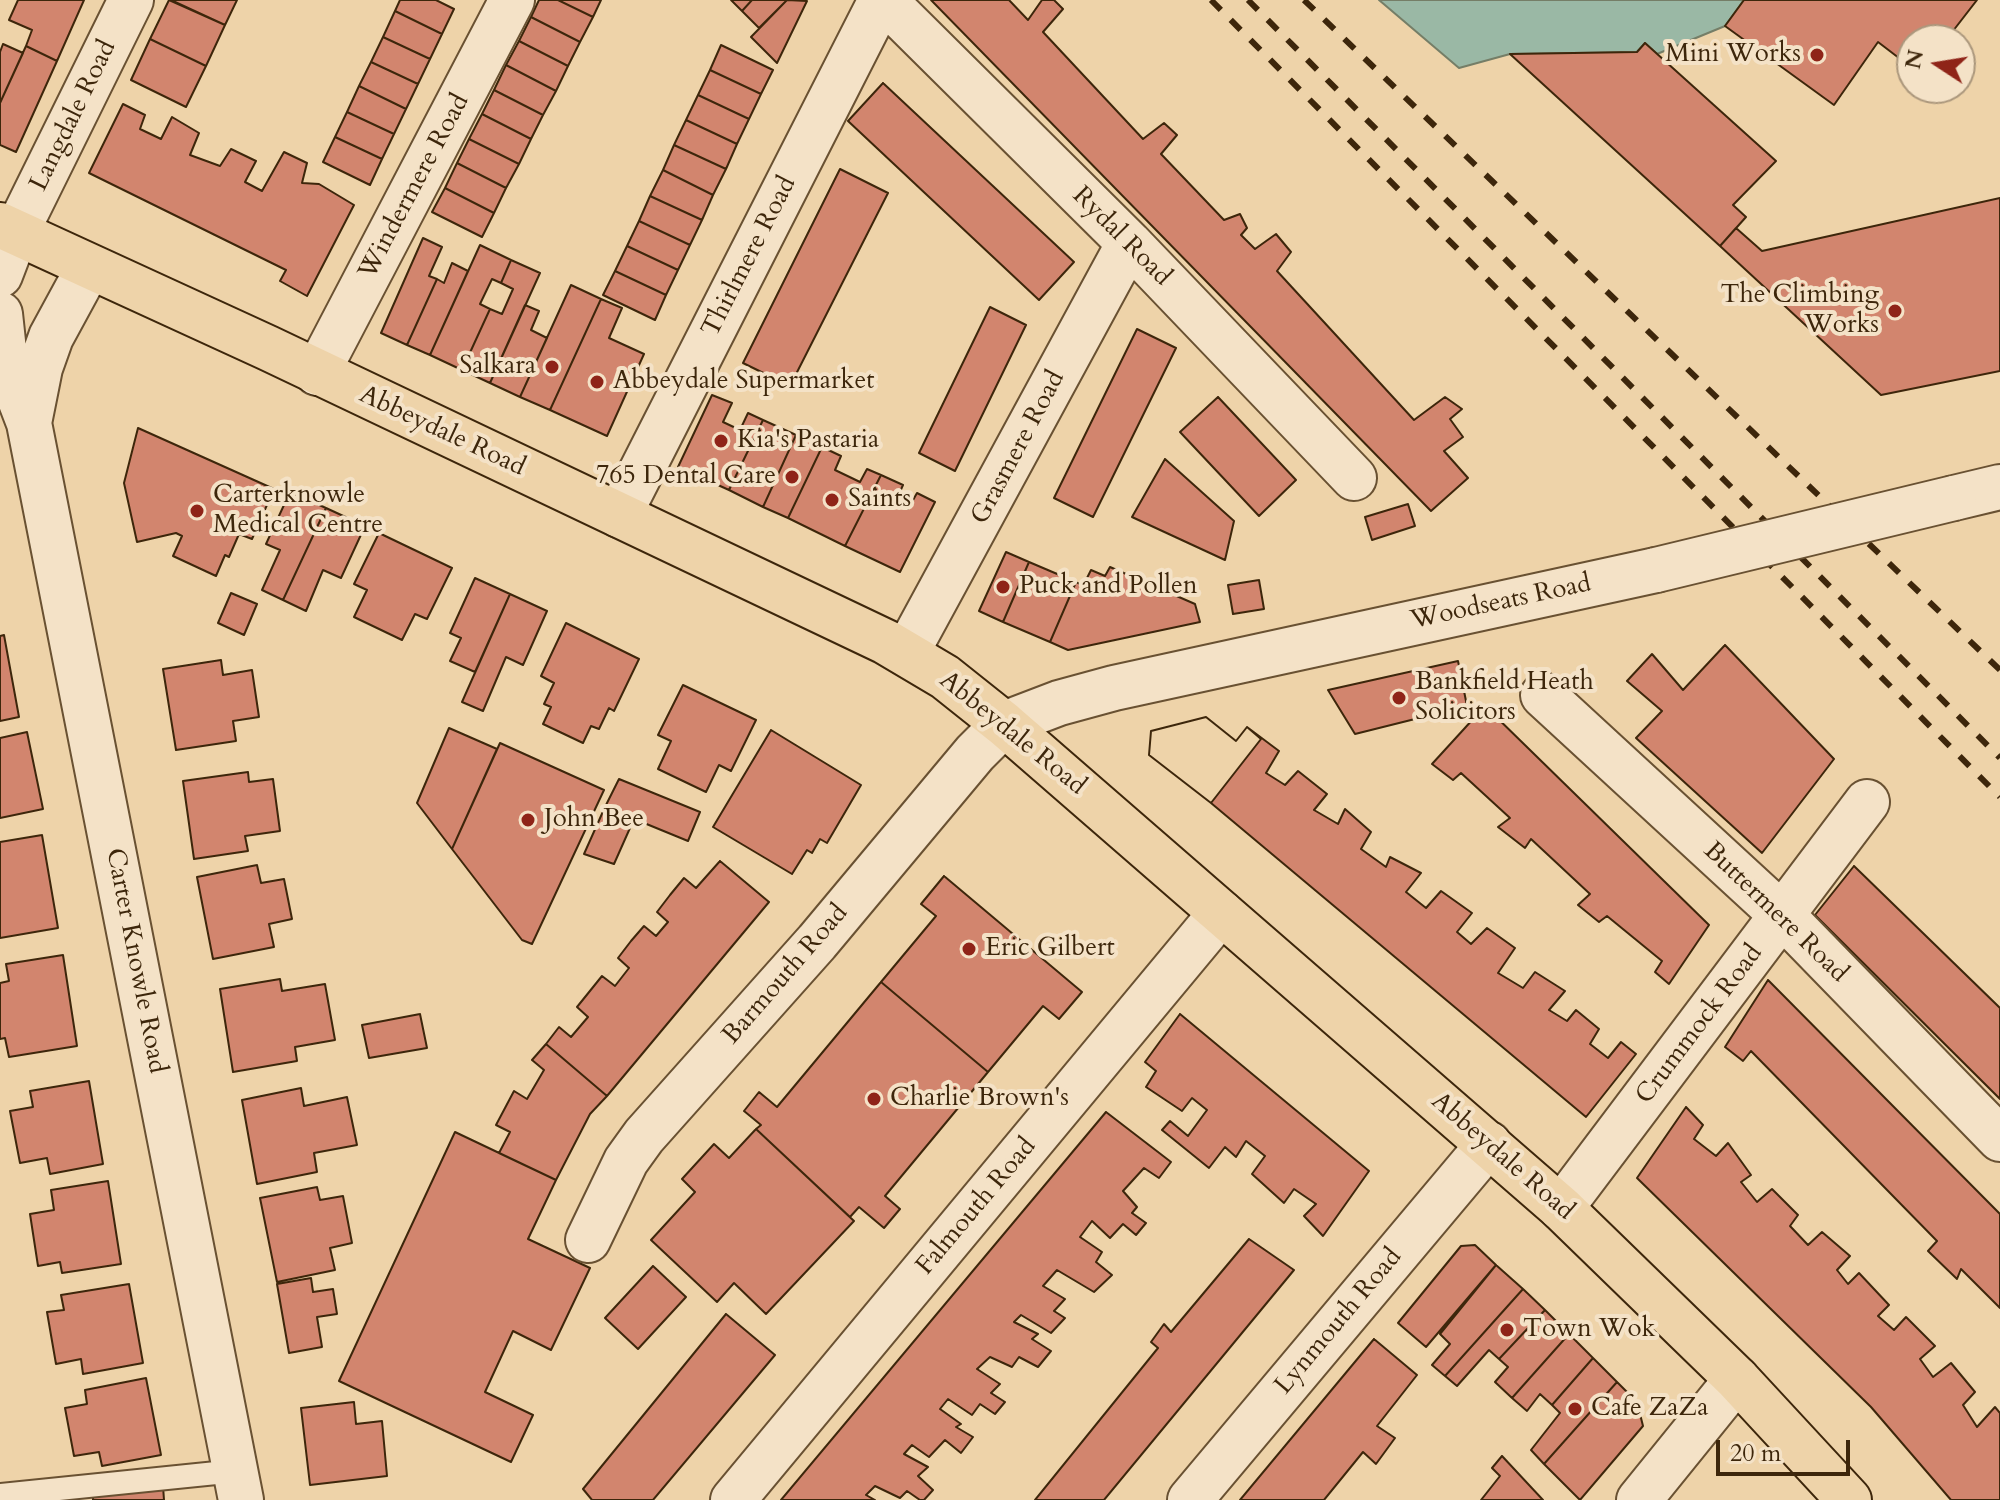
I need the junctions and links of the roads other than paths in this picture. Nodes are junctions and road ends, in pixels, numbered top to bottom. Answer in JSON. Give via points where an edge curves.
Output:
{"nodes":[{"id":1,"x":131,"y":0,"type":"edge"},
{"id":2,"x":512,"y":0,"type":"edge"},
{"id":3,"x":883,"y":0,"type":"edge"},
{"id":4,"x":8,"y":229,"type":"edge"},
{"id":5,"x":1129,"y":243,"type":"junction"},
{"id":6,"x":89,"y":267,"type":"junction"},
{"id":7,"x":0,"y":275,"type":"edge"},
{"id":8,"x":0,"y":314,"type":"edge"},
{"id":9,"x":317,"y":373,"type":"junction"},
{"id":10,"x":29,"y":423,"type":"junction"},
{"id":11,"x":1354,"y":478,"type":"dead end"},
{"id":12,"x":2000,"y":487,"type":"edge"},
{"id":13,"x":619,"y":515,"type":"junction"},
{"id":14,"x":907,"y":652,"type":"junction"},
{"id":15,"x":1543,"y":695,"type":"dead end"},
{"id":16,"x":1004,"y":724,"type":"junction"},
{"id":17,"x":1867,"y":802,"type":"dead end"},
{"id":18,"x":1221,"y":913,"type":"junction"},
{"id":19,"x":1783,"y":916,"type":"junction"},
{"id":20,"x":2000,"y":1139,"type":"edge"},
{"id":21,"x":1489,"y":1144,"type":"junction"},
{"id":22,"x":1561,"y":1208,"type":"junction"},
{"id":23,"x":588,"y":1240,"type":"dead end"},
{"id":24,"x":1737,"y":1379,"type":"junction"},
{"id":25,"x":239,"y":1486,"type":"edge"},
{"id":26,"x":0,"y":1495,"type":"edge"},
{"id":27,"x":733,"y":1500,"type":"edge"},
{"id":28,"x":1190,"y":1500,"type":"edge"},
{"id":29,"x":1639,"y":1500,"type":"edge"},
{"id":30,"x":1849,"y":1500,"type":"edge"}],
"edges":[{"from":1,"to":4,"type":"street","name":"Langdale Road"},
{"from":2,"to":9,"type":"street","name":"Windermere Road"},
{"from":3,"to":5,"type":"street","name":"Rydal Road"},
{"from":3,"to":13,"type":"street","name":"Thirlmere Road"},
{"from":4,"to":6,"type":"main road","name":"Abbeydale Road"},
{"from":4,"to":7,"type":"street"},
{"from":5,"to":11,"type":"street","name":"Rydal Road"},
{"from":5,"to":14,"type":"street","name":"Grasmere Road"},
{"from":6,"to":9,"type":"main road","name":"Abbeydale Road"},
{"from":6,"to":10,"type":"street","name":"Carter Knowle Road","via":[[47,347]]},
{"from":8,"to":10,"type":"street","name":"Carter Knowle Road","via":[[5,360]]},
{"from":9,"to":13,"type":"main road","name":"Abbeydale Road"},
{"from":10,"to":25,"type":"street","name":"Carter Knowle Road"},
{"from":12,"to":16,"type":"street","name":"Woodseats Road","bridge":true,"via":[[1656,570],[1114,688]]},
{"from":13,"to":14,"type":"main road","name":"Abbeydale Road"},
{"from":14,"to":16,"type":"main road","name":"Abbeydale Road"},
{"from":15,"to":19,"type":"street","name":"Buttermere Road"},
{"from":16,"to":18,"type":"main road","name":"Abbeydale Road"},
{"from":16,"to":23,"type":"street","name":"Barmouth Road","via":[[644,1136]]},
{"from":17,"to":19,"type":"street","name":"Crummock Road"},
{"from":18,"to":21,"type":"main road","name":"Abbeydale Road"},
{"from":18,"to":27,"type":"street","name":"Falmouth Road"},
{"from":19,"to":20,"type":"street","name":"Buttermere Road"},
{"from":19,"to":22,"type":"street","name":"Crummock Road"},
{"from":21,"to":22,"type":"main road","name":"Abbeydale Road"},
{"from":21,"to":28,"type":"street","name":"Lynmouth Road"},
{"from":22,"to":24,"type":"main road","name":"Abbeydale Road"},
{"from":24,"to":29,"type":"street"},
{"from":24,"to":30,"type":"main road","name":"Abbeydale Road"},
{"from":25,"to":26,"type":"lane"}]}
